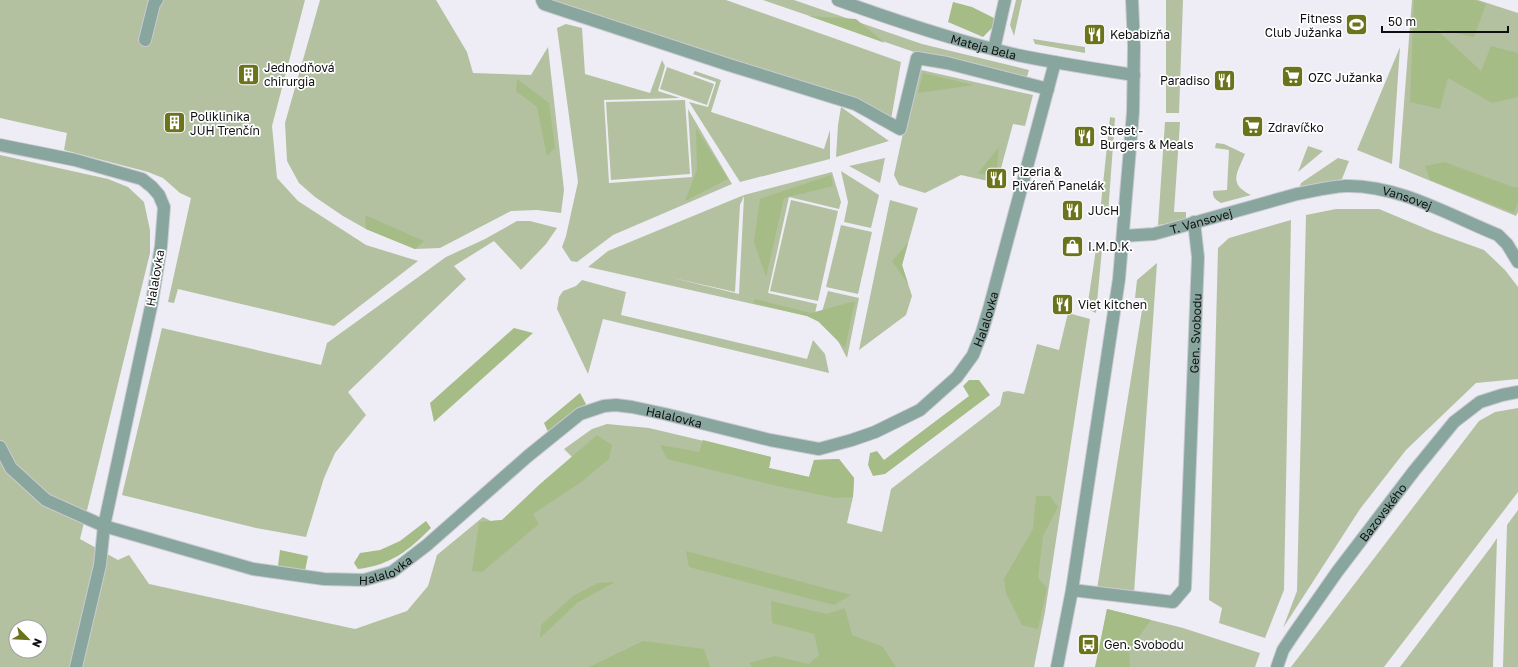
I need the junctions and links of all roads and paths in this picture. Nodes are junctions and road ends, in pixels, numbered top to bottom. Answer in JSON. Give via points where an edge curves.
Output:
{"nodes":[{"id":1,"x":157,"y":0,"type":"edge"},
{"id":2,"x":542,"y":0,"type":"edge"},
{"id":3,"x":838,"y":0,"type":"edge"},
{"id":4,"x":1005,"y":0,"type":"edge"},
{"id":5,"x":1132,"y":0,"type":"edge"},
{"id":6,"x":145,"y":40,"type":"dead end"},
{"id":7,"x":994,"y":49,"type":"junction"},
{"id":8,"x":1055,"y":62,"type":"junction"},
{"id":9,"x":1134,"y":75,"type":"junction"},
{"id":10,"x":1048,"y":89,"type":"junction"},
{"id":11,"x":0,"y":145,"type":"edge"},
{"id":12,"x":1278,"y":200,"type":"joint"},
{"id":13,"x":1194,"y":222,"type":"junction"},
{"id":14,"x":1123,"y":236,"type":"junction"},
{"id":15,"x":1518,"y":262,"type":"edge"},
{"id":16,"x":1518,"y":392,"type":"edge"},
{"id":17,"x":0,"y":447,"type":"edge"},
{"id":18,"x":104,"y":526,"type":"junction"},
{"id":19,"x":1072,"y":590,"type":"junction"},
{"id":20,"x":76,"y":667,"type":"edge"},
{"id":21,"x":1057,"y":667,"type":"edge"},
{"id":22,"x":1277,"y":667,"type":"edge"}],
"edges":[{"from":1,"to":6,"type":"street"},
{"from":2,"to":10,"type":"street","via":[[544,4],[568,12],[856,104],[900,129],[917,58],[947,63]]},
{"from":3,"to":7,"type":"street","name":"Mateja Bela","via":[[904,23]]},
{"from":4,"to":7,"type":"street"},
{"from":5,"to":9,"type":"street"},
{"from":7,"to":8,"type":"street","name":"Mateja Bela"},
{"from":8,"to":9,"type":"street","name":"Mateja Bela"},
{"from":8,"to":10,"type":"street","name":"Halalovka"},
{"from":9,"to":14,"type":"street"},
{"from":10,"to":18,"type":"street","name":"Halalovka","via":[[989,309],[972,355],[957,377],[920,410],[875,432],[819,449],[632,407],[604,406],[580,414],[392,572],[364,580],[324,579],[253,569]]},
{"from":11,"to":18,"type":"street","name":"Halalovka","via":[[94,165],[142,179],[159,195],[164,207],[152,302]]},
{"from":12,"to":13,"type":"street","name":"T. Vansovej"},
{"from":12,"to":15,"type":"street","name":"Vansovej","via":[[1320,189],[1346,186],[1395,192],[1498,236],[1507,244]]},
{"from":13,"to":14,"type":"street","name":"T. Vansovej","via":[[1154,234]]},
{"from":13,"to":19,"type":"street","name":"Gen. Svobodu","via":[[1198,257],[1186,588],[1173,602]]},
{"from":14,"to":19,"type":"street","via":[[1118,287]]},
{"from":16,"to":22,"type":"street","name":"Bazovského","via":[[1480,402],[1454,422],[1337,572],[1283,650]]},
{"from":17,"to":18,"type":"street","name":"Halalovka","via":[[11,468],[46,500]]},
{"from":18,"to":20,"type":"street","name":"Halalovka","via":[[100,565]]},
{"from":19,"to":21,"type":"street"}]}
